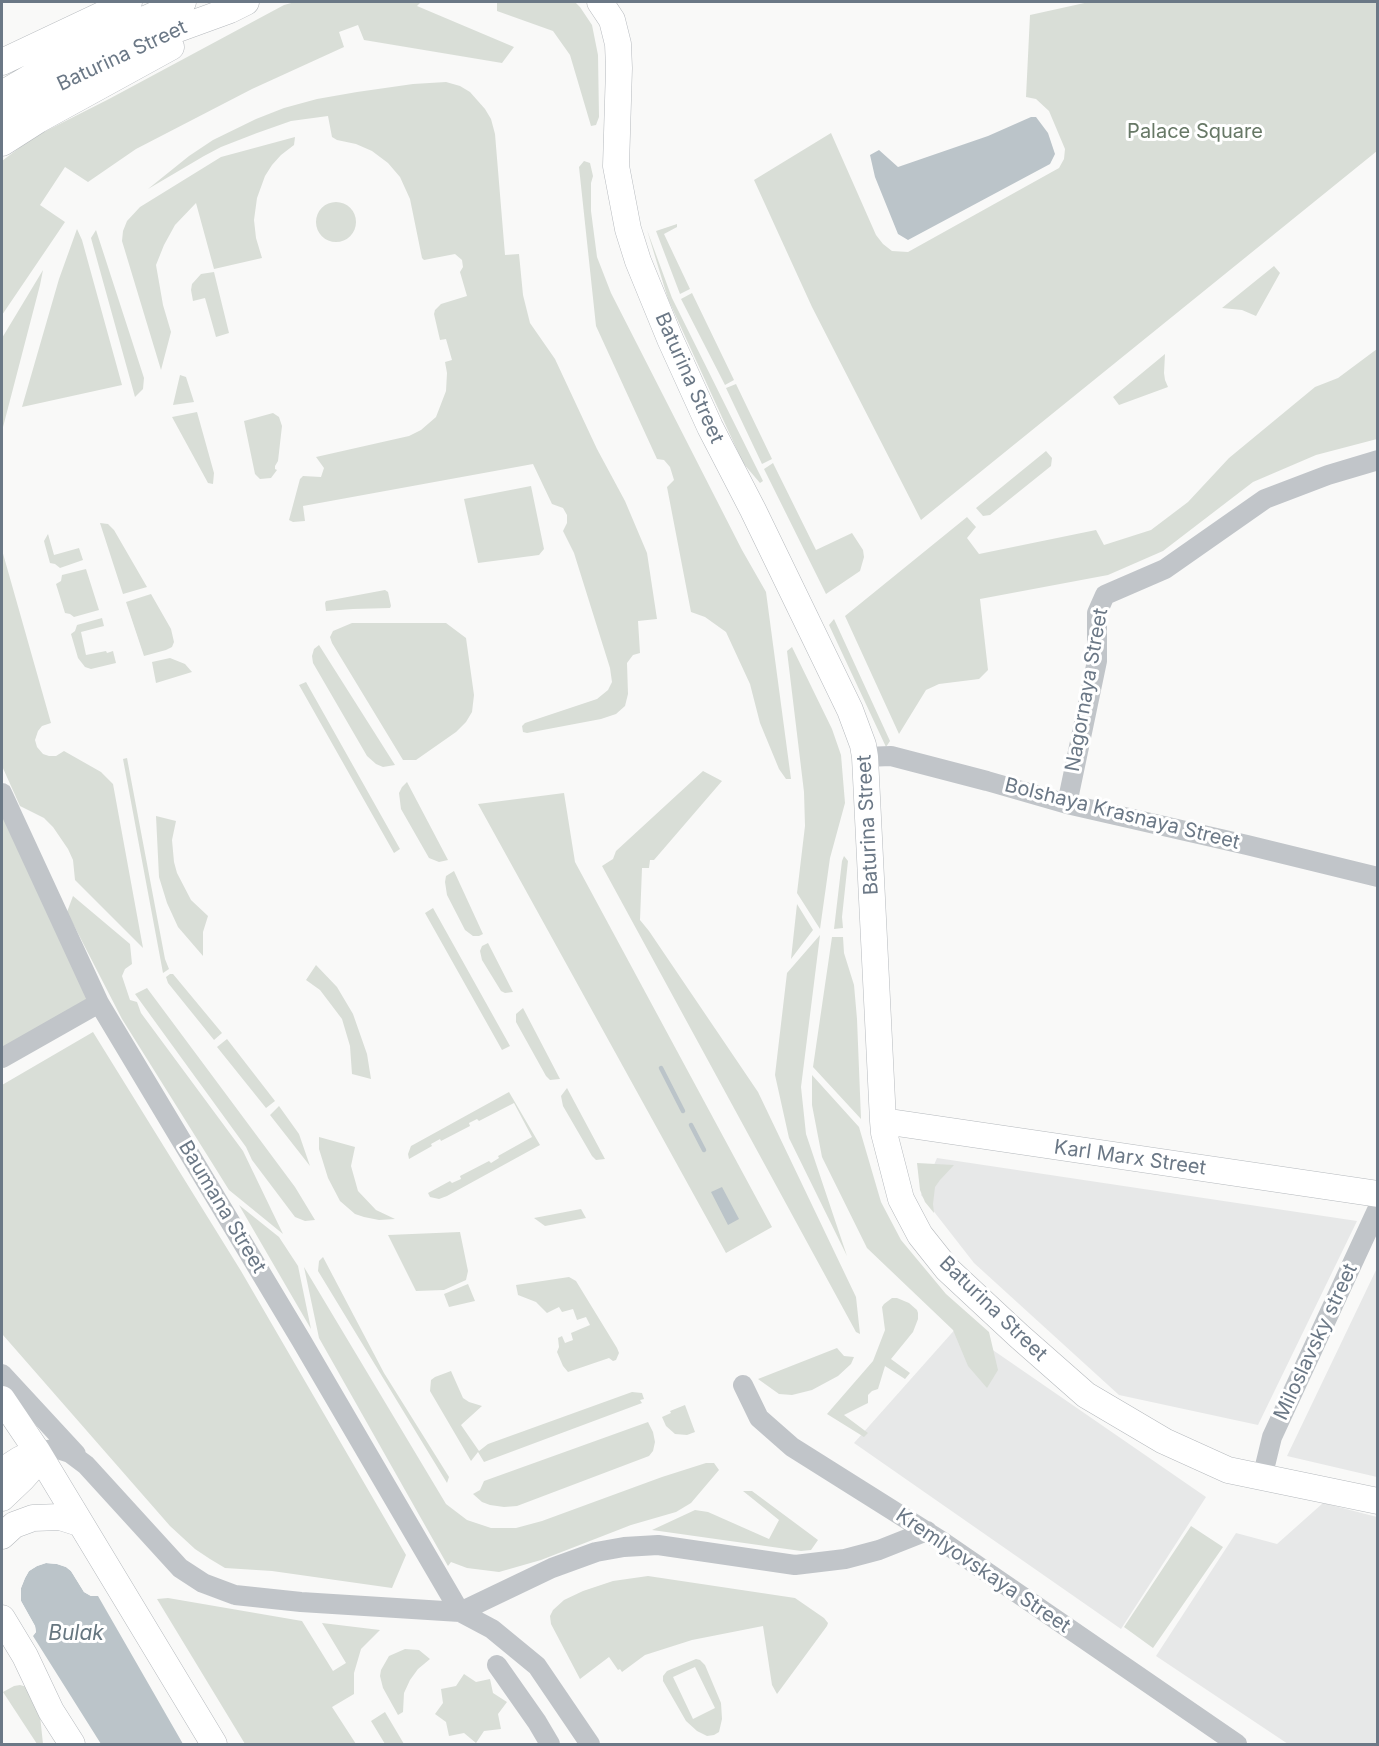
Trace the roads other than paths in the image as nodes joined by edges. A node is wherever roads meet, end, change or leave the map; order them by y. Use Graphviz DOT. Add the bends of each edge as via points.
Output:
graph roads {
  1 [pos="129,2"];
  2 [pos="183,2"];
  3 [pos="600,2"];
  4 [pos="238,6"];
  5 [pos="3,61"];
  6 [pos="2,94"];
  7 [pos="2,118"];
  8 [pos="2,143"];
  9 [pos="1377,460"];
  10 [pos="865,757"];
  11 [pos="2,793"];
  12 [pos="1067,804"];
  13 [pos="1377,877"];
  14 [pos="99,1003"];
  15 [pos="2,1058"];
  16 [pos="883,1127"];
  17 [pos="1377,1194"];
  18 [pos="1377,1207"];
  19 [pos="2,1374"];
  20 [pos="743,1385"];
  21 [pos="2,1399"];
  22 [pos="37,1451"];
  23 [pos="86,1465"];
  24 [pos="2,1471"];
  25 [pos="1262,1478"];
  26 [pos="2,1498"];
  27 [pos="1377,1501"];
  28 [pos="79,1523"];
  29 [pos="927,1531"];
  30 [pos="2,1536"];
  31 [pos="460,1612"];
  32 [pos="2,1618"];
  33 [pos="497,1665"];
  34 [pos="72,1744"];
  35 [pos="214,1744"];
  36 [pos="550,1744"];
  37 [pos="590,1744"];
  38 [pos="1237,1744"];
  1 -- 5 [label="main road"];
  2 -- 6 [label="main road, Baturina Street" via="112,33"];
  3 -- 10 [label="main road, Baturina Street" via="612,20 618,44 616,166 638,261 710,427 850,710"];
  4 -- 7 [label="main road, Baturina Street" via="106,59"];
  4 -- 8 [label="main road"];
  9 -- 12 [label="street, Nagornaya Street" via="1265,499 1165,569 1105,595 1097,613 1097,661"];
  10 -- 12 [label="street, Bolshaya Krasnaya Street" via="891,756"];
  10 -- 16 [label="main road, Baturina Street"];
  11 -- 14 [label="street, Baumana Street"];
  12 -- 13 [label="street, Bolshaya Krasnaya Street"];
  14 -- 15 [label="street"];
  14 -- 31 [label="street, Baumana Street"];
  16 -- 17 [label="main road, Karl Marx Street"];
  16 -- 18 [label="main road, Karl Marx Street"];
  16 -- 25 [label="main road, Baturina Street" via="901,1200 920,1235 947,1269 1018,1336 1086,1395 1131,1422 1228,1470"];
  18 -- 25 [label="street, Miloslavsky street" via="1272,1437"];
  19 -- 23 [label="street"];
  20 -- 29 [label="street, Kremlyovskaya Street" via="759,1418 792,1447"];
  21 -- 22 [label="main road"];
  22 -- 23 [label="street" via="58,1449"];
  22 -- 24 [label="main road"];
  22 -- 26 [label="main road" via="30,1470"];
  22 -- 28 [label="main road"];
  23 -- 31 [label="street" via="180,1568 203,1583 235,1595"];
  25 -- 27 [label="main road, Baturina Street"];
  28 -- 30 [label="main road" via="60,1517 33,1518 14,1525"];
  28 -- 35 [label="main road"];
  29 -- 31 [label="street" via="845,1559 795,1564 658,1545 624,1547 596,1552 552,1568"];
  29 -- 38 [label="street, Kremlyovskaya Street"];
  31 -- 37 [label="street" via="492,1629 537,1666"];
  32 -- 34 [label="main road"];
  33 -- 36 [label="street"];
}
